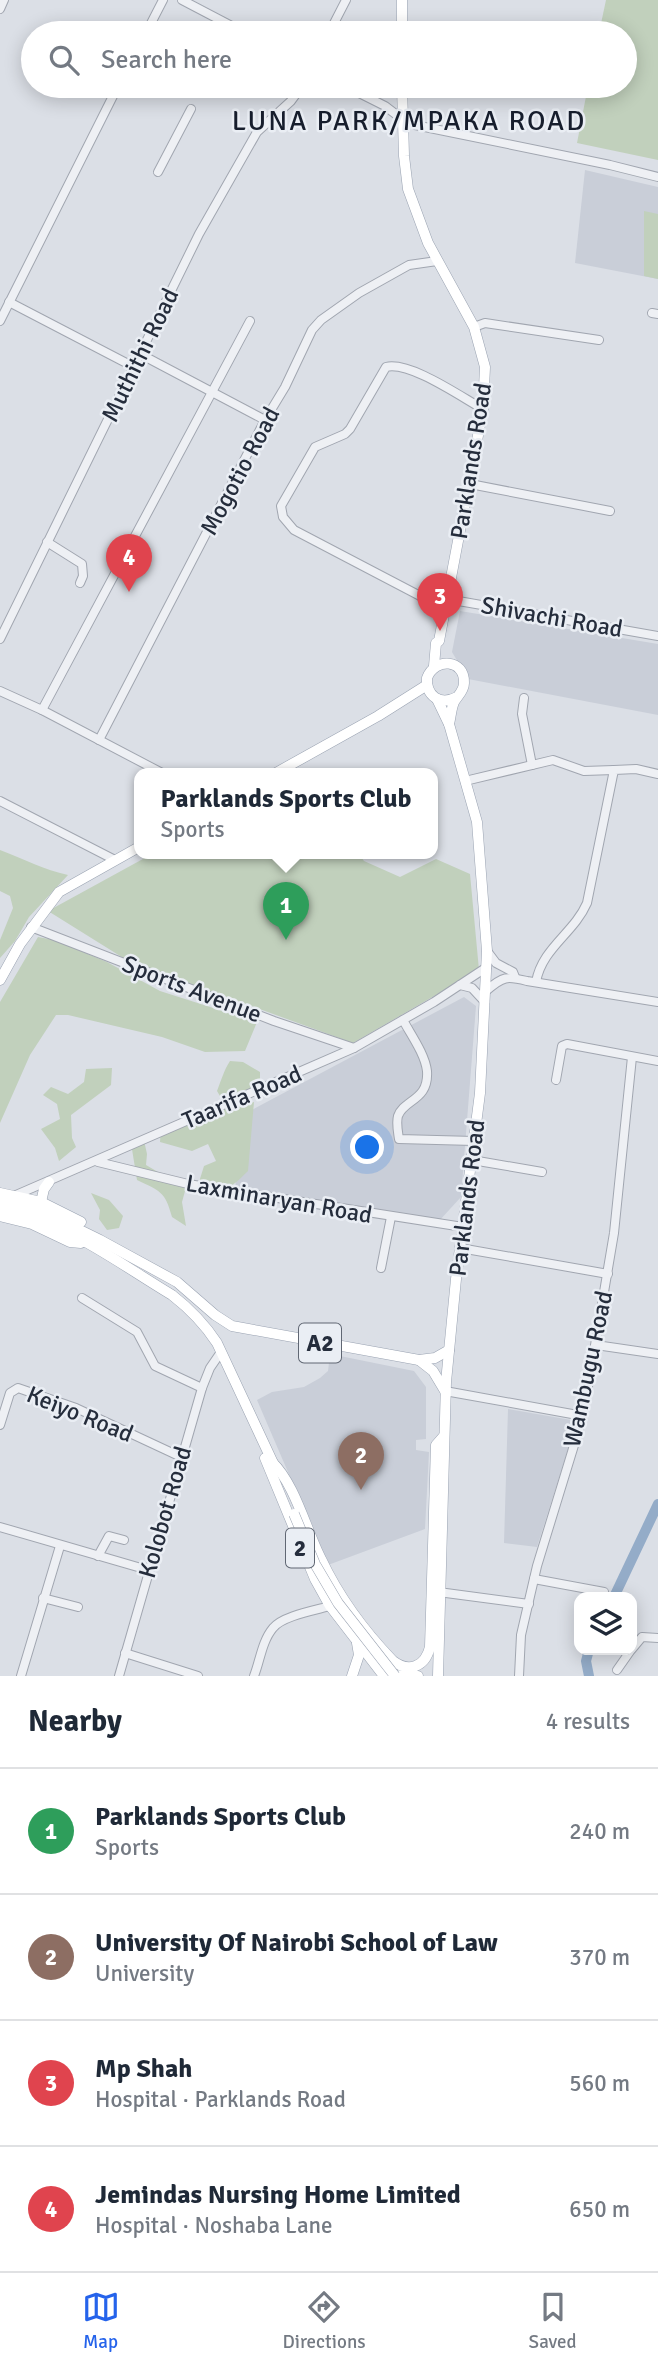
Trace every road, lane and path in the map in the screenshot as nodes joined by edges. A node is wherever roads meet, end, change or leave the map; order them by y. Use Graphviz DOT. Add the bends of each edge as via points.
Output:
graph roads {
  1 [pos="163,0"];
  2 [pos="182,0"];
  3 [pos="206,0"];
  4 [pos="346,0"];
  5 [pos="402,0"];
  6 [pos="201,10"];
  7 [pos="152,21"];
  8 [pos="222,21"];
  9 [pos="335,21"];
  10 [pos="402,21"];
  11 [pos="112,98"];
  12 [pos="293,98"];
  13 [pos="369,98"];
  14 [pos="399,98"];
  15 [pos="402,98"];
  16 [pos="385,106"];
  17 [pos="191,109"];
  18 [pos="402,116"];
  19 [pos="415,125"];
  20 [pos="403,143"];
  21 [pos="158,172"];
  22 [pos="658,177"];
  23 [pos="437,261"];
  24 [pos="9,303"];
  25 [pos="0,321"];
  26 [pos="250,321"];
  27 [pos="474,327"];
  28 [pos="599,340"];
  29 [pos="140,354"];
  30 [pos="134,367"];
  31 [pos="211,391"];
  32 [pos="483,409"];
  33 [pos="265,420"];
  34 [pos="470,484"];
  35 [pos="610,511"];
  36 [pos="47,542"];
  37 [pos="79,583"];
  38 [pos="446,604"];
  39 [pos="658,636"];
  40 [pos="0,639"];
  41 [pos="439,641"];
  42 [pos="452,664"];
  43 [pos="434,666"];
  44 [pos="426,685"];
  45 [pos="0,691"];
  46 [pos="414,695"];
  47 [pos="457,697"];
  48 [pos="435,698"];
  49 [pos="524,698"];
  50 [pos="42,710"];
  51 [pos="449,724"];
  52 [pos="99,740"];
  53 [pos="532,765"];
  54 [pos="152,768"];
  55 [pos="285,768"];
  56 [pos="614,771"];
  57 [pos="658,774"];
  58 [pos="465,781"];
  59 [pos="0,801"];
  60 [pos="134,850"];
  61 [pos="115,860"];
  62 [pos="31,927"];
  63 [pos="487,951"];
  64 [pos="487,967"];
  65 [pos="515,978"];
  66 [pos="0,980"];
  67 [pos="536,982"];
  68 [pos="460,985"];
  69 [pos="486,990"];
  70 [pos="658,1002"];
  71 [pos="485,1003"];
  72 [pos="403,1020"];
  73 [pos="354,1048"];
  74 [pos="632,1057"];
  75 [pos="658,1061"];
  76 [pos="556,1080"];
  77 [pos="474,1141"];
  78 [pos="472,1160"];
  79 [pos="97,1161"];
  80 [pos="542,1172"];
  81 [pos="49,1182"];
  82 [pos="0,1193"];
  83 [pos="16,1195"];
  84 [pos="0,1201"];
  85 [pos="41,1202"];
  86 [pos="0,1209"];
  87 [pos="0,1216"];
  88 [pos="391,1217"];
  89 [pos="53,1220"];
  90 [pos="463,1227"];
  91 [pos="100,1240"];
  92 [pos="86,1243"];
  93 [pos="460,1248"];
  94 [pos="381,1268"];
  95 [pos="608,1274"];
  96 [pos="82,1298"];
  97 [pos="596,1345"];
  98 [pos="449,1350"];
  99 [pos="221,1352"];
  100 [pos="658,1354"];
  101 [pos="418,1360"];
  102 [pos="202,1388"];
  103 [pos="445,1391"];
  104 [pos="583,1416"];
  105 [pos="0,1425"];
  106 [pos="443,1439"];
  107 [pos="265,1447"];
  108 [pos="181,1457"];
  109 [pos="272,1462"];
  110 [pos="0,1527"];
  111 [pos="124,1540"];
  112 [pos="60,1546"];
  113 [pos="98,1556"];
  114 [pos="148,1570"];
  115 [pos="534,1579"];
  116 [pos="604,1592"];
  117 [pos="446,1593"];
  118 [pos="43,1598"];
  119 [pos="529,1604"];
  120 [pos="330,1606"];
  121 [pos="78,1607"];
  122 [pos="658,1638"];
  123 [pos="356,1639"];
  124 [pos="637,1642"];
  125 [pos="125,1653"];
  126 [pos="627,1655"];
  127 [pos="617,1670"];
  128 [pos="188,1674"];
  129 [pos="21,1676"];
  130 [pos="119,1676"];
  131 [pos="198,1676"];
  132 [pos="254,1676"];
  133 [pos="352,1676"];
  134 [pos="383,1676"];
  135 [pos="395,1676"];
  136 [pos="418,1676"];
  137 [pos="438,1676"];
  138 [pos="445,1676"];
  139 [pos="519,1676"];
  1 -- 7 [label="street"];
  2 -- 6 [label="street"];
  3 -- 6 [label="street"];
  4 -- 9 [label="street"];
  5 -- 10 [label="main road"];
  6 -- 8 [label="street"];
  11 -- 24 [label="street"];
  12 -- 29 [label="street, Muthithi Road" via="250,142"];
  13 -- 16 [label="street"];
  14 -- 16 [label="street" via="396,104"];
  15 -- 18 [label="main road, Parklands Road"];
  16 -- 18 [label="street"];
  17 -- 21 [label="street"];
  18 -- 19 [label="street"];
  18 -- 20 [label="main road, Parklands Road"];
  19 -- 20 [label="street"];
  19 -- 22 [label="street"];
  20 -- 23 [label="main road, Parklands Road" via="408,189"];
  23 -- 27 [label="main road, Parklands Road"];
  23 -- 33 [label="street, Mogotio Road" via="409,265 321,320"];
  24 -- 25 [label="street"];
  24 -- 30 [label="street"];
  26 -- 31 [label="street"];
  27 -- 28 [label="street" via="485,323"];
  27 -- 32 [label="main road, Parklands Road" via="485,367"];
  29 -- 30 [label="street, Muthithi Road"];
  29 -- 31 [label="street"];
  30 -- 36 [label="street, Muthithi Road"];
  31 -- 33 [label="street"];
  31 -- 50 [label="street"];
  32 -- 34 [label="main road, Parklands Road"];
  32 -- 38 [label="street, Shivachi Road" via="413,372 386,367 350,429 315,447 281,506 294,530"];
  33 -- 52 [label="street, Mogotio Road"];
  34 -- 35 [label="street"];
  34 -- 38 [label="main road, Parklands Road"];
  36 -- 37 [label="street" via="82,564"];
  36 -- 40 [label="street, Muthithi Road"];
  38 -- 39 [label="street, Shivachi Road"];
  38 -- 41 [label="main road, Parklands Road"];
  41 -- 42 [label="main road"];
  41 -- 43 [label="main road, Parklands Road"];
  42 -- 43 [label="main road"];
  42 -- 47 [label="main road" via="461,671 464,682"];
  43 -- 44 [label="main road"];
  44 -- 46 [label="main road"];
  44 -- 48 [label="main road"];
  45 -- 50 [label="street"];
  46 -- 48 [label="main road"];
  46 -- 55 [label="main road"];
  47 -- 48 [label="main road"];
  47 -- 51 [label="main road"];
  48 -- 51 [label="main road, Parklands Road"];
  49 -- 53 [label="street" via="522,714"];
  50 -- 52 [label="street"];
  51 -- 58 [label="main road, Parklands Road"];
  52 -- 54 [label="street"];
  53 -- 56 [label="street" via="553,761 584,771"];
  53 -- 58 [label="street"];
  56 -- 57 [label="street"];
  56 -- 67 [label="street" via="587,903 541,962"];
  58 -- 63 [label="main road, Parklands Road" via="477,822"];
  59 -- 61 [label="street"];
  60 -- 61 [label="main road"];
  61 -- 62 [label="main road" via="60,892"];
  62 -- 66 [label="main road"];
  62 -- 73 [label="street, Sports Avenue"];
  63 -- 64 [label="main road, Parklands Road"];
  63 -- 65 [label="street"];
  64 -- 68 [label="street, Taarifa Road"];
  64 -- 69 [label="main road, Parklands Road"];
  65 -- 67 [label="street"];
  65 -- 69 [label="street" via="503,978"];
  67 -- 70 [label="street"];
  68 -- 71 [label="street" via="472,988"];
  68 -- 72 [label="street, Taarifa Road"];
  69 -- 71 [label="main road, Parklands Road"];
  71 -- 77 [label="main road, Parklands Road"];
  72 -- 73 [label="street, Taarifa Road"];
  72 -- 77 [label="street" via="427,1072 420,1096 397,1118 398,1139"];
  73 -- 79 [label="street, Taarifa Road"];
  74 -- 75 [label="street"];
  74 -- 76 [label="street" via="564,1044"];
  74 -- 95 [label="street, Wambugu Road"];
  77 -- 78 [label="main road, Parklands Road"];
  78 -- 80 [label="street"];
  78 -- 90 [label="main road, Parklands Road"];
  79 -- 81 [label="street, Taarifa Road"];
  79 -- 88 [label="street, Laxminaryan Road" via="188,1184"];
  81 -- 83 [label="street, Taarifa Road"];
  81 -- 85 [label="main road"];
  82 -- 83 [label="main road"];
  83 -- 85 [label="main road"];
  84 -- 89 [label="main road, A2"];
  85 -- 91 [label="main road" via="84,1224"];
  86 -- 89 [label="main road, A2"];
  87 -- 92 [label="main road" via="32,1224 70,1242"];
  88 -- 90 [label="street, Laxminaryan Road"];
  88 -- 94 [label="street"];
  89 -- 91 [label="main road, A2"];
  89 -- 92 [label="main road, A2"];
  90 -- 93 [label="main road, Parklands Road"];
  91 -- 101 [label="main road, A2" via="177,1282 224,1322 255,1332"];
  92 -- 99 [label="main road, A2" via="190,1308"];
  93 -- 95 [label="street"];
  93 -- 98 [label="main road, Parklands Road"];
  95 -- 97 [label="street, Wambugu Road"];
  96 -- 102 [label="street" via="137,1332 155,1366"];
  97 -- 100 [label="street"];
  97 -- 104 [label="street, Wambugu Road"];
  98 -- 101 [label="main road"];
  98 -- 103 [label="main road, Parklands Road"];
  99 -- 102 [label="street, Kolobot Road"];
  99 -- 107 [label="main road, A2"];
  101 -- 103 [label="main road" via="437,1376"];
  102 -- 108 [label="street, Kolobot Road"];
  103 -- 104 [label="street"];
  103 -- 106 [label="main road, Parklands Road"];
  104 -- 115 [label="street, Wambugu Road"];
  105 -- 108 [label="street, Keiyo Road" via="10,1393 18,1388 75,1408"];
  106 -- 109 [label="main road" via="436,1445 430,1647 423,1662 409,1668 393,1661 351,1611 322,1562 286,1478"];
  106 -- 117 [label="main road" via="448,1464"];
  106 -- 137 [label="main road, Parklands Road"];
  107 -- 109 [label="main road, A2"];
  107 -- 120 [label="main road, 2" via="265,1461"];
  108 -- 114 [label="street, Kolobot Road"];
  109 -- 135 [label="main road, A2, bridge" via="315,1564 338,1603"];
  110 -- 112 [label="street"];
  111 -- 113 [label="street" via="109,1536"];
  112 -- 113 [label="street"];
  112 -- 118 [label="street"];
  113 -- 114 [label="street"];
  114 -- 125 [label="street, Kolobot Road"];
  115 -- 116 [label="street"];
  115 -- 119 [label="street, Wambugu Road"];
  117 -- 119 [label="street"];
  117 -- 138 [label="main road"];
  118 -- 121 [label="street"];
  118 -- 129 [label="street"];
  119 -- 139 [label="street, Wambugu Road" via="521,1635"];
  120 -- 123 [label="main road, 2"];
  120 -- 132 [label="street" via="274,1626"];
  122 -- 124 [label="street" via="642,1637"];
  123 -- 133 [label="main road" via="359,1655"];
  123 -- 134 [label="main road, 2"];
  125 -- 128 [label="street"];
  125 -- 130 [label="street, Kolobot Road"];
  126 -- 127 [label="street"];
  128 -- 131 [label="street"];
  134 -- 136 [label="main road"];
}
